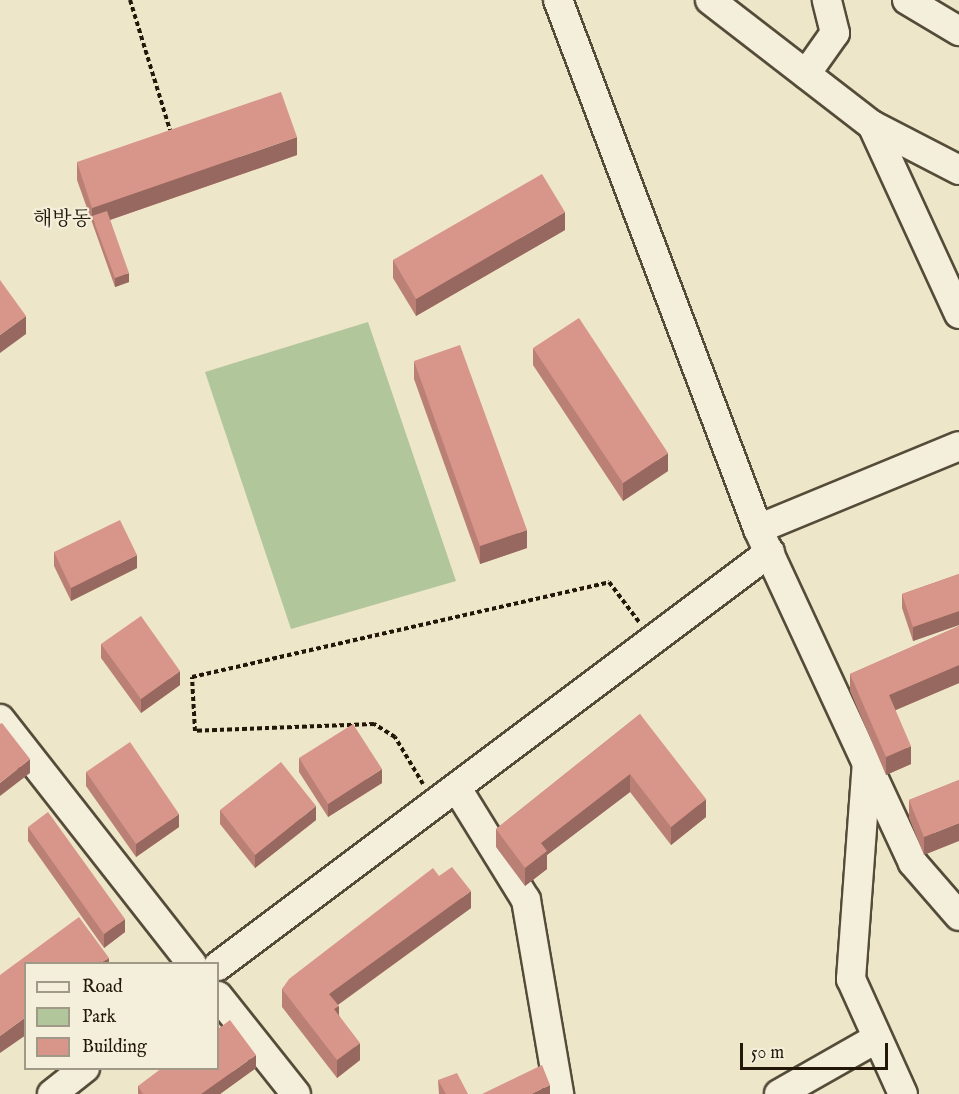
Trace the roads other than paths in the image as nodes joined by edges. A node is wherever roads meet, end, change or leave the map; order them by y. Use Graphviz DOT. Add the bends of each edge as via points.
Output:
graph roads {
  1 [pos="558,0"];
  2 [pos="710,0"];
  3 [pos="827,0"];
  4 [pos="907,0"];
  5 [pos="959,31"];
  6 [pos="806,74"];
  7 [pos="872,125"];
  8 [pos="959,170"];
  9 [pos="959,314"];
  10 [pos="959,446"];
  11 [pos="764,541"];
  12 [pos="0,719"];
  13 [pos="868,756"];
  14 [pos="447,797"];
  15 [pos="959,916"];
  16 [pos="191,962"];
  17 [pos="219,965"];
  18 [pos="219,997"];
  19 [pos="876,1039"];
  20 [pos="82,1070"];
  21 [pos="52,1094"];
  22 [pos="296,1094"];
  23 [pos="559,1094"];
  24 [pos="778,1094"];
  25 [pos="903,1094"];
  1 -- 11 [label="street"];
  2 -- 6 [label="street"];
  3 -- 6 [label="street" via="835,33"];
  4 -- 5 [label="street"];
  6 -- 7 [label="street"];
  7 -- 8 [label="street"];
  7 -- 9 [label="street"];
  10 -- 11 [label="street"];
  11 -- 13 [label="street"];
  11 -- 14 [label="street" via="653,640"];
  12 -- 16 [label="street"];
  13 -- 15 [label="street" via="913,863"];
  13 -- 19 [label="street" via="851,979"];
  14 -- 17 [label="street"];
  14 -- 23 [label="street" via="526,900"];
  18 -- 22 [label="street"];
  19 -- 24 [label="street"];
  19 -- 25 [label="street"];
  20 -- 21 [label="street"];
}
